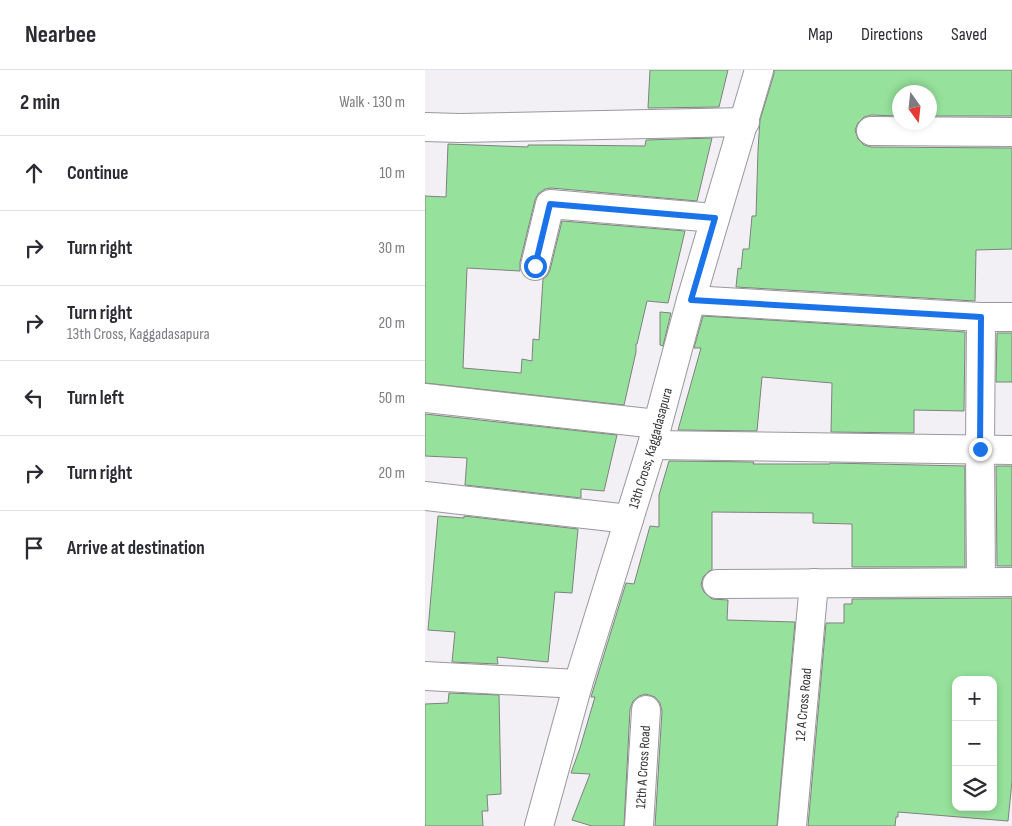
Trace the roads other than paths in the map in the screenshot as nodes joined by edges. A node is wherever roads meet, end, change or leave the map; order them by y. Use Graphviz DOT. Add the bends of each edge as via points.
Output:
graph roads {
  1 [pos="759,70"];
  2 [pos="745,122"];
  3 [pos="425,127"];
  4 [pos="871,131"];
  5 [pos="1012,132"];
  6 [pos="715,218"];
  7 [pos="535,266"];
  8 [pos="691,300"];
  9 [pos="981,317"];
  10 [pos="1012,317"];
  11 [pos="425,398"];
  12 [pos="655,435"];
  13 [pos="980,449"];
  14 [pos="1012,450"];
  15 [pos="425,496"];
  16 [pos="629,519"];
  17 [pos="981,582"];
  18 [pos="1012,582"];
  19 [pos="814,583"];
  20 [pos="717,584"];
  21 [pos="425,676"];
  22 [pos="578,684"];
  23 [pos="646,710"];
  24 [pos="539,826"];
  25 [pos="639,826"];
  26 [pos="792,826"];
  1 -- 2 [label="street, 13th Cross, Kaggadasapura"];
  2 -- 3 [label="street"];
  2 -- 6 [label="street, 13th Cross, Kaggadasapura"];
  4 -- 5 [label="street"];
  6 -- 7 [label="street" via="550,204"];
  6 -- 8 [label="street, 13th Cross, Kaggadasapura"];
  8 -- 9 [label="street"];
  8 -- 12 [label="street, 13th Cross, Kaggadasapura"];
  9 -- 10 [label="street"];
  9 -- 13 [label="street"];
  11 -- 12 [label="street"];
  12 -- 13 [label="street"];
  12 -- 16 [label="street, 13th Cross, Kaggadasapura"];
  13 -- 14 [label="street"];
  13 -- 17 [label="street"];
  15 -- 16 [label="street"];
  16 -- 22 [label="street, 13th Cross, Kaggadasapura"];
  17 -- 18 [label="street"];
  17 -- 19 [label="street"];
  19 -- 20 [label="street"];
  19 -- 26 [label="street, 12 A Cross Road"];
  21 -- 22 [label="street"];
  22 -- 24 [label="street, 13th Cross, Kaggadasapura"];
  23 -- 25 [label="street, 12th A Cross Road"];
}
